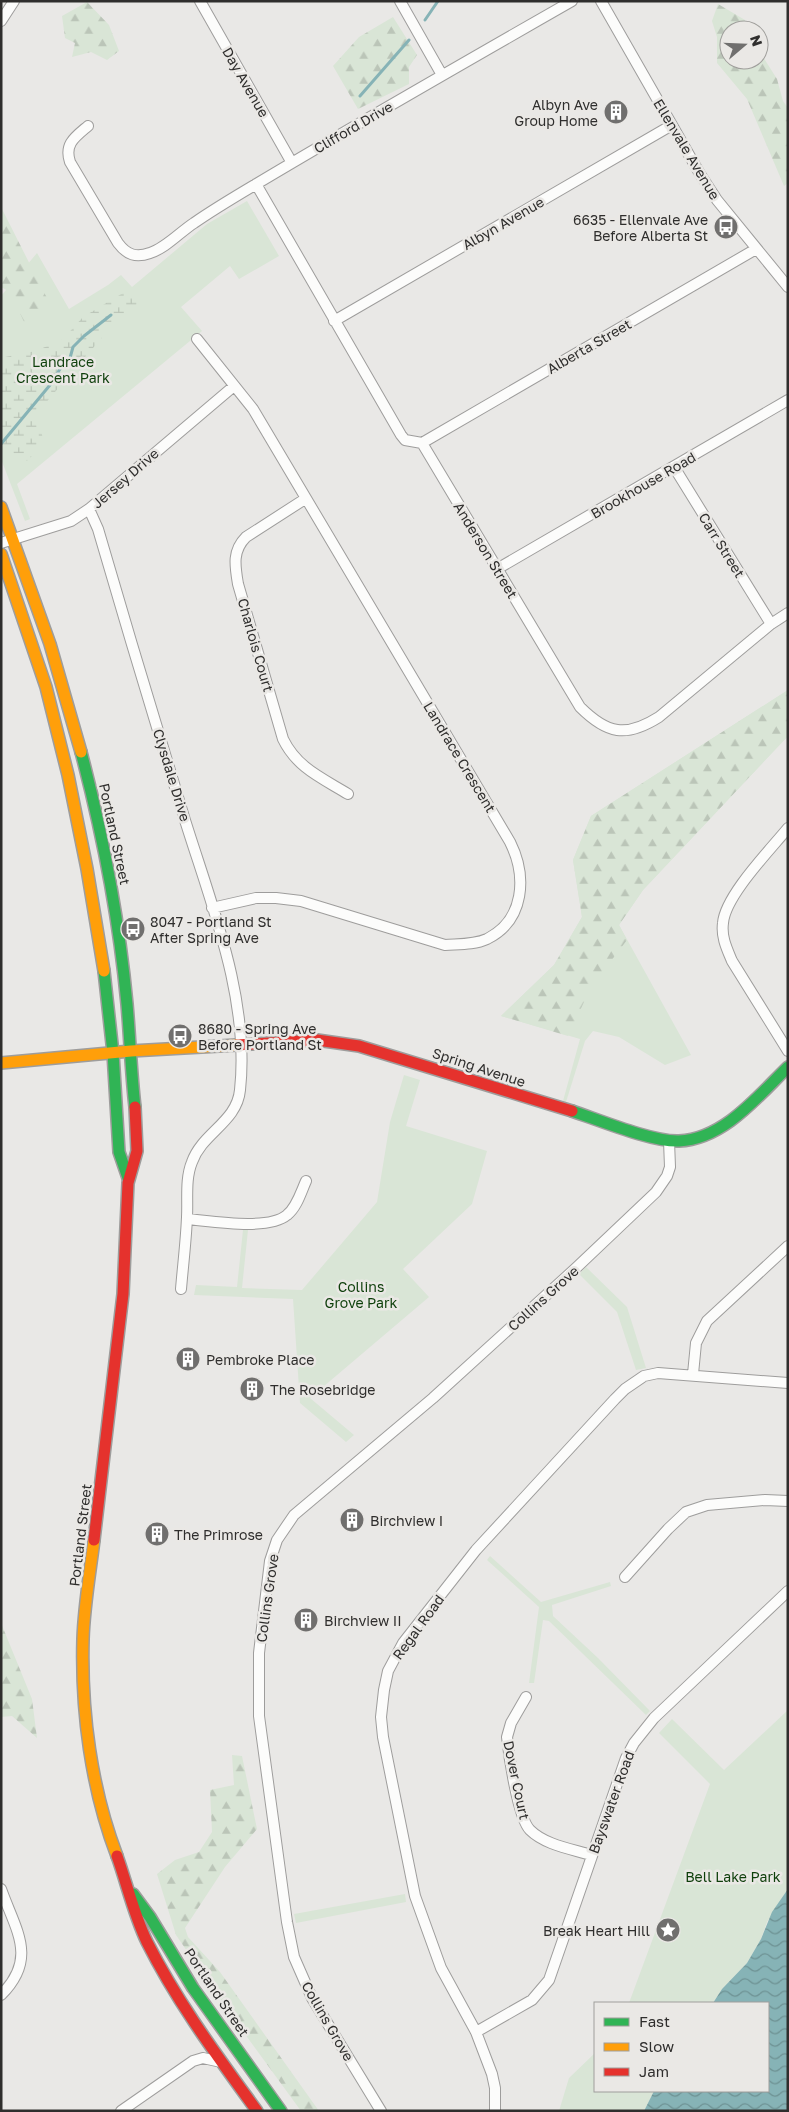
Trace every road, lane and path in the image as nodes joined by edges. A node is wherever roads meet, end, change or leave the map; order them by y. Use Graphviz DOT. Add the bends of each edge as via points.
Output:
graph roads {
  1 [pos="14,1"];
  2 [pos="200,1"];
  3 [pos="400,1"];
  4 [pos="572,1"];
  5 [pos="601,1"];
  6 [pos="1,21"];
  7 [pos="442,75"];
  8 [pos="672,125"];
  9 [pos="88,126"];
  10 [pos="292,163"];
  11 [pos="256,184"];
  12 [pos="756,249"];
  13 [pos="788,287"];
  14 [pos="334,320"];
  15 [pos="197,339"];
  16 [pos="234,386"];
  17 [pos="788,400"];
  18 [pos="422,443"];
  19 [pos="674,467"];
  20 [pos="305,499"];
  21 [pos="1,507"];
  22 [pos="89,509"];
  23 [pos="14,539"];
  24 [pos="1,543"];
  25 [pos="1,554"];
  26 [pos="497,569"];
  27 [pos="788,613"];
  28 [pos="771,624"];
  29 [pos="348,794"];
  30 [pos="788,828"];
  31 [pos="212,908"];
  32 [pos="240,1044"];
  33 [pos="131,1050"];
  34 [pos="788,1051"];
  35 [pos="113,1053"];
  36 [pos="1,1064"];
  37 [pos="788,1067"];
  38 [pos="669,1141"];
  39 [pos="128,1178"];
  40 [pos="306,1181"];
  41 [pos="187,1219"];
  42 [pos="788,1246"];
  43 [pos="181,1289"];
  44 [pos="694,1374"];
  45 [pos="788,1382"];
  46 [pos="788,1501"];
  47 [pos="625,1577"];
  48 [pos="788,1591"];
  49 [pos="526,1697"];
  50 [pos="592,1855"];
  51 [pos="1,1889"];
  52 [pos="129,1890"];
  53 [pos="1,1995"];
  54 [pos="476,2032"];
  55 [pos="222,2062"];
  56 [pos="121,2111"];
  57 [pos="257,2111"];
  58 [pos="281,2111"];
  59 [pos="381,2111"];
  60 [pos="495,2111"];
  1 -- 6 [label="street"];
  2 -- 10 [label="street, Day Avenue"];
  3 -- 7 [label="street"];
  4 -- 7 [label="street, Clifford Drive"];
  5 -- 8 [label="street, Ellenvale Avenue"];
  7 -- 10 [label="street, Clifford Drive"];
  8 -- 12 [label="street, Ellenvale Avenue" via="717,200"];
  8 -- 14 [label="street, Albyn Avenue"];
  9 -- 11 [label="street, Clifford Drive" via="70,142 70,162 114,238 123,250 136,256 152,253"];
  10 -- 11 [label="street, Clifford Drive"];
  11 -- 14 [label="street"];
  12 -- 13 [label="street, Ellenvale Avenue"];
  12 -- 18 [label="street, Alberta Street"];
  14 -- 18 [label="street" via="401,435 405,440"];
  15 -- 16 [label="street, Landrace Crescent"];
  16 -- 20 [label="street, Landrace Crescent" via="253,409"];
  16 -- 22 [label="street, Jersey Drive"];
  17 -- 19 [label="street, Brookhouse Road"];
  18 -- 26 [label="street, Anderson Street"];
  19 -- 26 [label="street, Brookhouse Road"];
  19 -- 28 [label="street, Carr Street"];
  20 -- 29 [label="street, Charlois Court" via="240,544 235,563 238,584 283,739 290,753 310,771"];
  20 -- 31 [label="street, Landrace Crescent" via="510,842 520,870 517,907 501,930 486,940 445,945 301,901 256,898"];
  21 -- 23 [label="main road, Portland Street"];
  22 -- 23 [label="street, Jersey Drive" via="71,521"];
  22 -- 31 [label="street, Clysdale Drive"];
  23 -- 24 [label="street, Jersey Drive"];
  23 -- 33 [label="main road, Portland Street" via="58,668 86,771 117,920"];
  25 -- 35 [label="main road, Portland Street" via="46,687 68,775 102,956"];
  26 -- 28 [label="street, Anderson Street" via="580,707 603,727 614,730 634,729 659,717"];
  27 -- 28 [label="street, Anderson Street"];
  30 -- 34 [label="street" via="735,895 725,911 723,924 732,961"];
  31 -- 32 [label="street, Clysdale Drive" via="237,1002"];
  32 -- 33 [label="main road, Spring Avenue"];
  32 -- 38 [label="main road, Spring Avenue" via="317,1040 359,1046"];
  32 -- 41 [label="street, Clysdale Drive" via="237,1105 196,1152 188,1179"];
  33 -- 35 [label="main road, Spring Avenue"];
  33 -- 39 [label="main road, Portland Street" via="138,1150"];
  35 -- 36 [label="main road, Spring Avenue"];
  35 -- 39 [label="main road, Portland Street" via="119,1152"];
  37 -- 38 [label="main road, Spring Avenue" via="726,1125 690,1140"];
  38 -- 59 [label="street, Collins Grove" via="670,1166 656,1192 433,1398 294,1515 277,1540 270,1561 259,1653 259,1716 287,1922 294,1956 312,1998"];
  39 -- 52 [label="main road, Portland Street" via="119,1334 83,1646 84,1689 96,1783"];
  40 -- 41 [label="street" via="288,1215 280,1219 252,1223"];
  41 -- 43 [label="street, Clysdale Drive"];
  42 -- 44 [label="street" via="707,1321 696,1343"];
  44 -- 45 [label="street, Regal Road"];
  44 -- 54 [label="street, Regal Road" via="649,1375 625,1389 476,1550 403,1643 388,1671 381,1717 383,1737 415,1896 441,1968"];
  46 -- 47 [label="street" via="707,1505 686,1512"];
  48 -- 50 [label="street, Bayswater Road" via="654,1718 634,1743"];
  49 -- 50 [label="street, Dover Court" via="506,1737 525,1823 536,1835"];
  50 -- 54 [label="street, Bayswater Road" via="546,1986 524,2006"];
  51 -- 53 [label="street" via="22,1951 19,1971"];
  52 -- 55 [label="main road, Portland Street" via="148,1944 172,1987"];
  52 -- 58 [label="main road, Portland Street" via="150,1917 193,1988"];
  54 -- 60 [label="street, Regal Road" via="494,2081"];
  55 -- 56 [label="street" via="203,2058 193,2061"];
  55 -- 57 [label="main road, Portland Street"];
}
